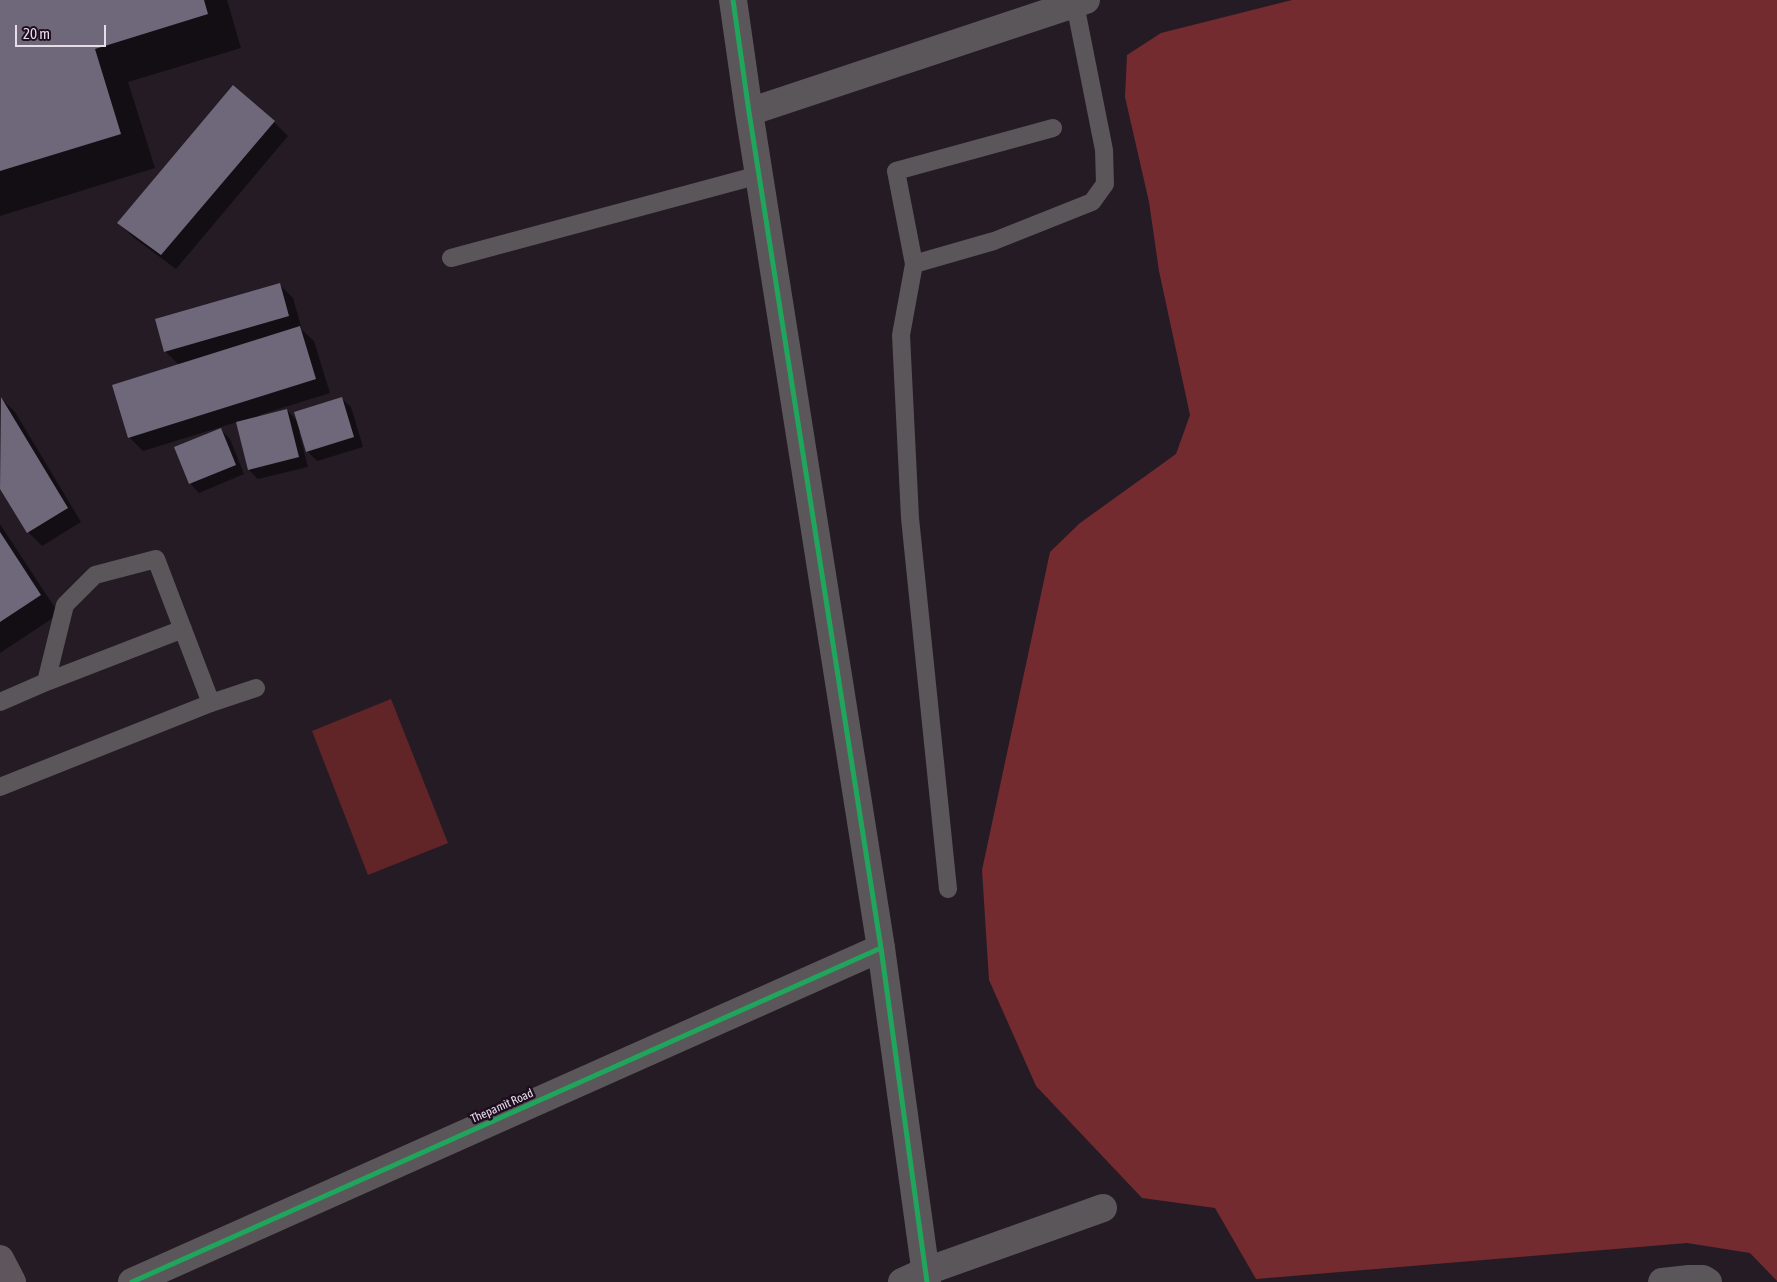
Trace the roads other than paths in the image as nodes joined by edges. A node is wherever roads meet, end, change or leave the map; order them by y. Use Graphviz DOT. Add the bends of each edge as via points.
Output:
graph roads {
  1 [pos="734,0"];
  2 [pos="1081,2"];
  3 [pos="749,112"];
  4 [pos="1053,128"];
  5 [pos="759,175"];
  6 [pos="451,258"];
  7 [pos="914,264"];
  8 [pos="183,630"];
  9 [pos="46,682"];
  10 [pos="256,688"];
  11 [pos="0,702"];
  12 [pos="211,703"];
  13 [pos="0,787"];
  14 [pos="948,889"];
  15 [pos="881,948"];
  16 [pos="1103,1208"];
  17 [pos="0,1259"];
  18 [pos="918,1279"];
  19 [pos="12,1282"];
  20 [pos="132,1282"];
  21 [pos="1662,1282"];
  22 [pos="1708,1282"];
  1 -- 3 [label="street"];
  2 -- 3 [label="street"];
  2 -- 7 [label="lane" via="1104,150 1105,184 1092,202 994,241"];
  3 -- 5 [label="street"];
  4 -- 7 [label="lane" via="896,170"];
  5 -- 6 [label="lane"];
  5 -- 15 [label="street"];
  7 -- 14 [label="lane" via="901,335 910,518"];
  8 -- 9 [label="lane"];
  8 -- 9 [label="lane" via="156,560 95,575 65,605"];
  8 -- 12 [label="lane"];
  9 -- 11 [label="lane"];
  10 -- 12 [label="lane"];
  12 -- 13 [label="lane"];
  15 -- 18 [label="street"];
  15 -- 20 [label="street, Thepamit Road"];
  16 -- 18 [label="street"];
  17 -- 19 [label="main road"];
  21 -- 22 [label="street" via="1703,1279"];
}
